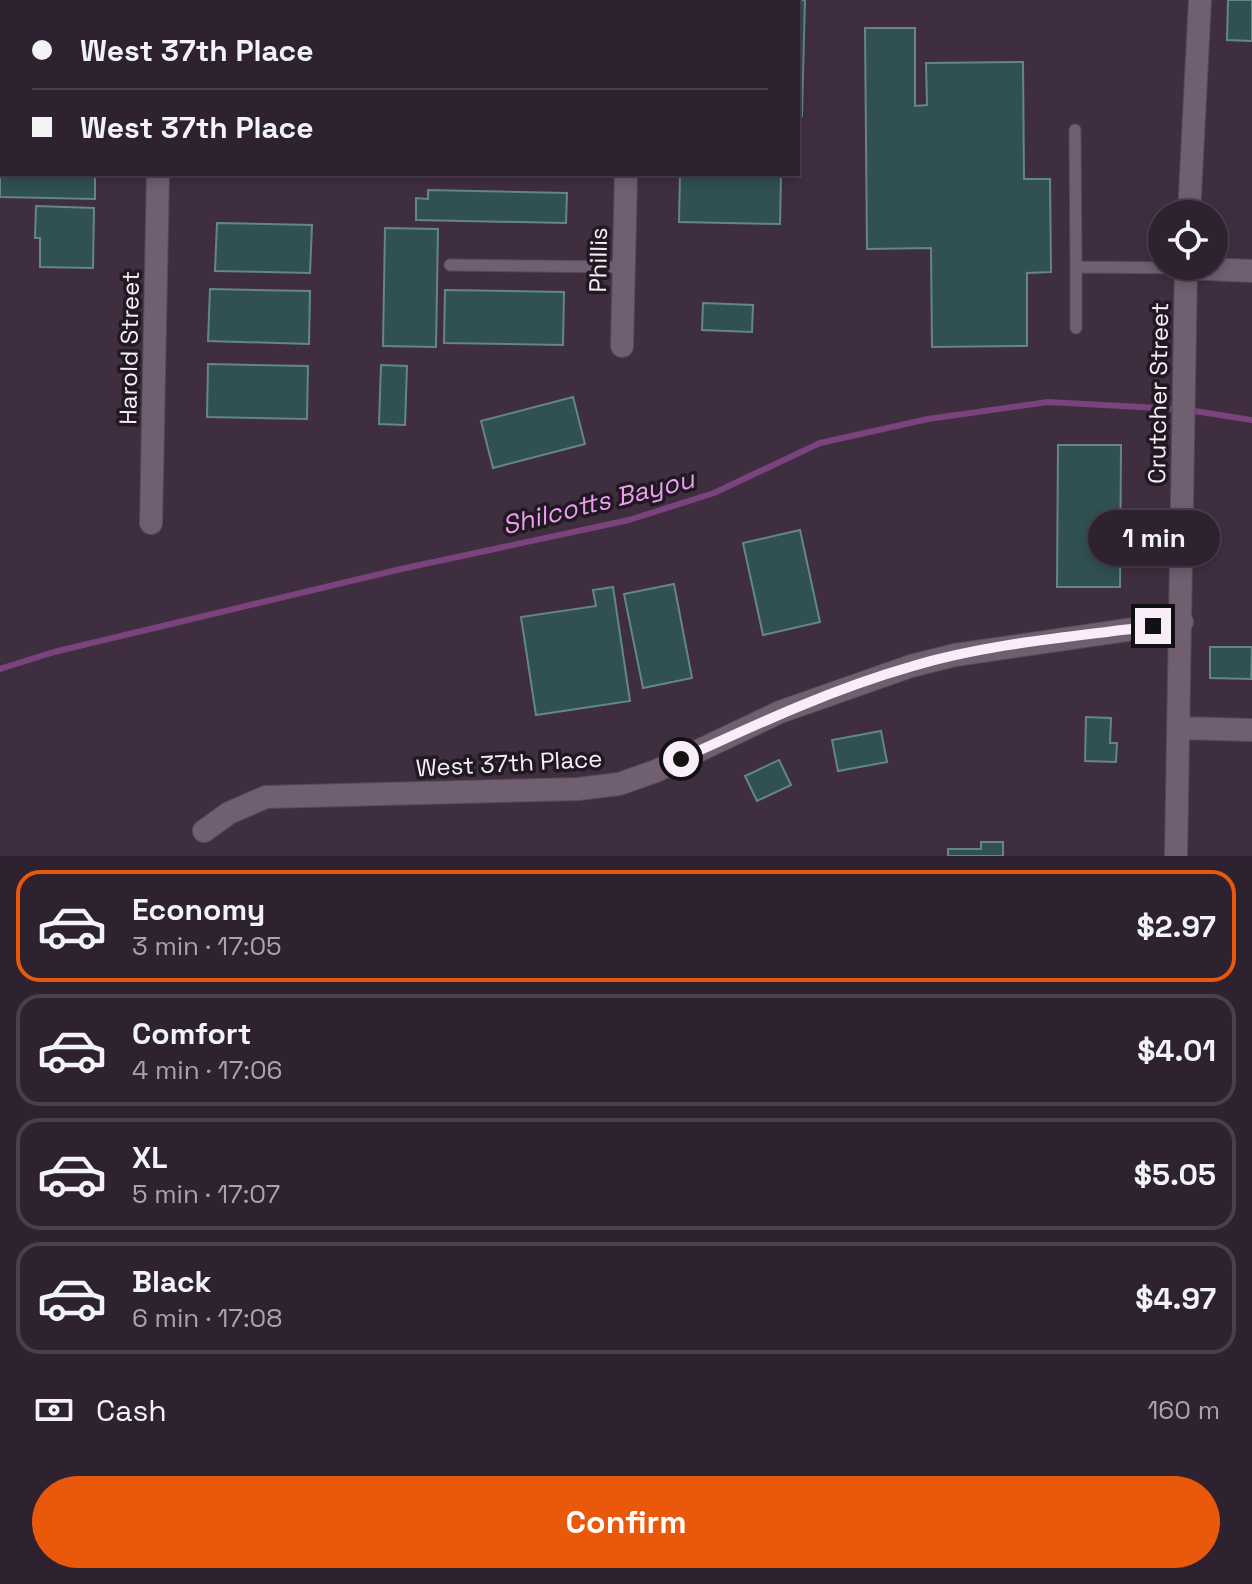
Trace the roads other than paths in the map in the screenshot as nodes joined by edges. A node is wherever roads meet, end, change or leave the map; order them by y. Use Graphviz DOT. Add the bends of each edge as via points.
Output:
graph roads {
  1 [pos="1200,0"];
  2 [pos="1075,130"];
  3 [pos="158,176"];
  4 [pos="626,176"];
  5 [pos="1190,200"];
  6 [pos="450,265"];
  7 [pos="624,267"];
  8 [pos="1076,267"];
  9 [pos="1148,267"];
  10 [pos="1228,270"];
  11 [pos="1252,271"];
  12 [pos="1186,280"];
  13 [pos="1076,328"];
  14 [pos="622,346"];
  15 [pos="151,523"];
  16 [pos="1182,622"];
  17 [pos="1180,728"];
  18 [pos="1252,730"];
  19 [pos="204,831"];
  20 [pos="1176,856"];
  1 -- 5 [label="street"];
  2 -- 8 [label="lane"];
  3 -- 15 [label="street, Harold Street"];
  4 -- 7 [label="street, Phillis"];
  6 -- 7 [label="lane"];
  7 -- 14 [label="street, Phillis"];
  8 -- 9 [label="lane"];
  8 -- 13 [label="lane"];
  10 -- 11 [label="street"];
  12 -- 16 [label="street, Crutcher Street"];
  16 -- 17 [label="street, Crutcher Street"];
  16 -- 19 [label="street, West 37th Place" via="911,666 780,712 619,784 266,797"];
  17 -- 18 [label="street"];
  17 -- 20 [label="street, Crutcher Street"];
}
